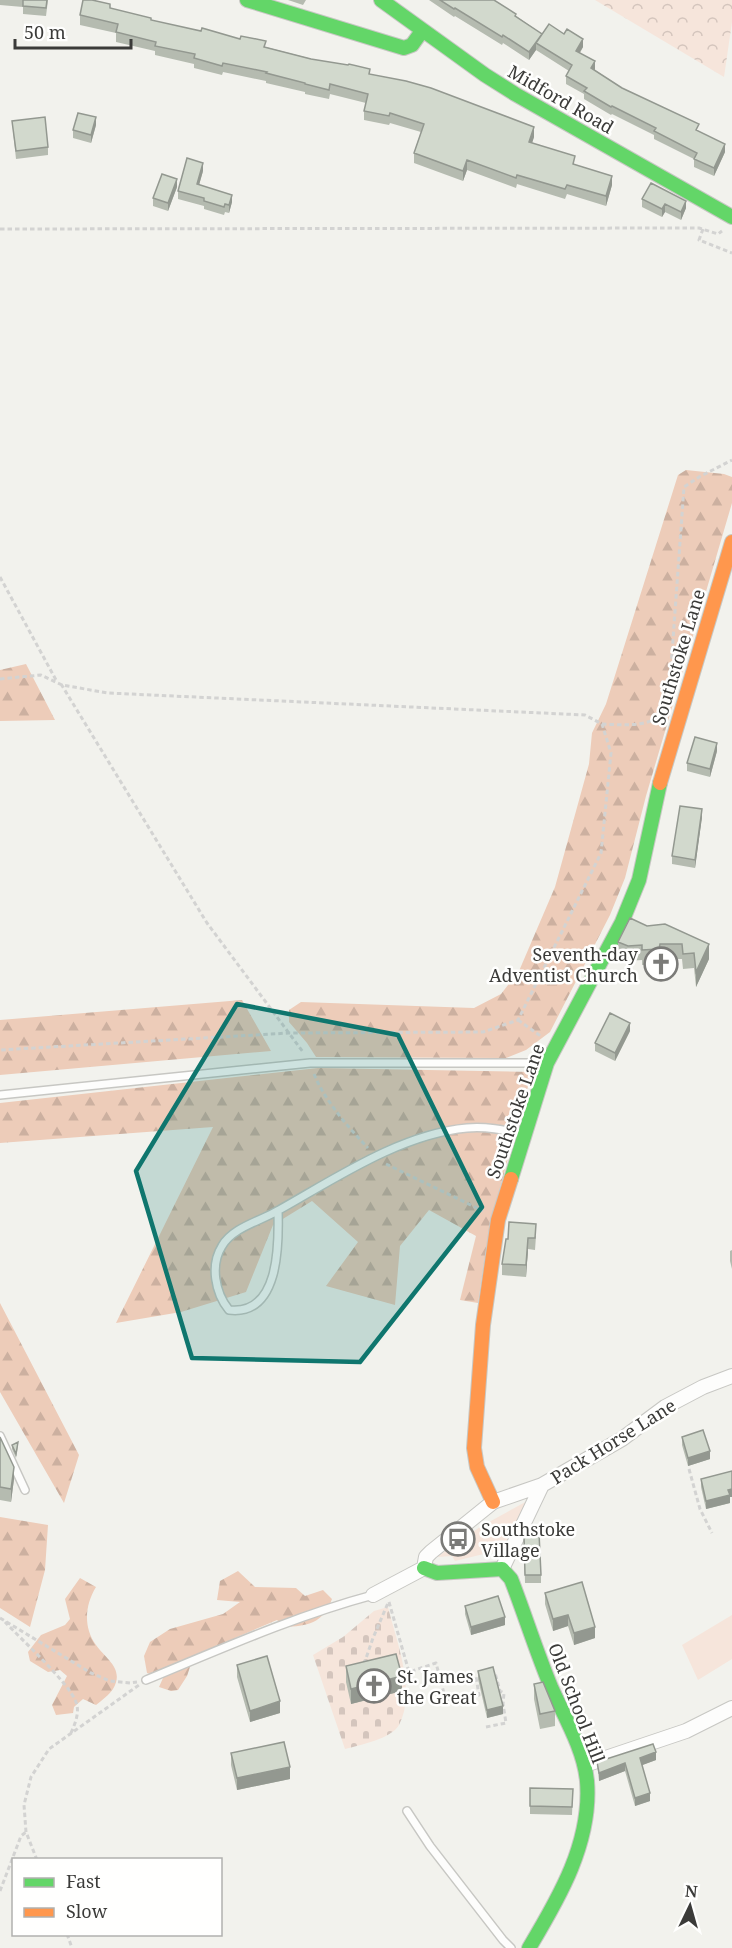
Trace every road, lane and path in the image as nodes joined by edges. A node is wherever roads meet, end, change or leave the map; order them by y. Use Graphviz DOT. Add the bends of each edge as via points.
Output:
graph roads {
  1 [pos="247,0"];
  2 [pos="381,0"];
  3 [pos="422,31"];
  4 [pos="732,217"];
  5 [pos="0,229"];
  6 [pos="703,229"];
  7 [pos="718,234"];
  8 [pos="732,253"];
  9 [pos="732,460"];
  10 [pos="732,542"];
  11 [pos="0,577"];
  12 [pos="0,680"];
  13 [pos="62,685"];
  14 [pos="669,688"];
  15 [pos="680,712"];
  16 [pos="602,724"];
  17 [pos="518,1020"];
  18 [pos="289,1033"];
  19 [pos="0,1050"];
  20 [pos="310,1063"];
  21 [pos="543,1063"];
  22 [pos="0,1095"];
  23 [pos="524,1135"];
  24 [pos="376,1157"];
  25 [pos="278,1211"];
  26 [pos="486,1213"];
  27 [pos="732,1376"];
  28 [pos="0,1436"];
  29 [pos="689,1469"];
  30 [pos="543,1485"];
  31 [pos="25,1490"];
  32 [pos="493,1502"];
  33 [pos="712,1533"];
  34 [pos="424,1568"];
  35 [pos="502,1569"];
  36 [pos="382,1595"];
  37 [pos="1,1618"];
  38 [pos="363,1669"];
  39 [pos="147,1680"];
  40 [pos="732,1708"];
  41 [pos="486,1727"];
  42 [pos="70,1735"];
  43 [pos="585,1765"];
  44 [pos="407,1811"];
  45 [pos="26,1832"];
  46 [pos="13,1858"];
  47 [pos="36,1858"];
  48 [pos="12,1860"];
  49 [pos="0,1892"];
  50 [pos="511,1948"];
  51 [pos="529,1948"];
  1 -- 3 [label="street" via="404,48 412,45"];
  2 -- 3 [label="street, Midford Road"];
  3 -- 4 [label="street, Midford Road" via="515,94"];
  5 -- 6 [label="path"];
  6 -- 7 [label="path"];
  6 -- 8 [label="path" via="699,240"];
  9 -- 14 [label="path" via="684,488"];
  10 -- 15 [label="street, Southstoke Lane"];
  11 -- 13 [label="path" via="55,679"];
  12 -- 13 [label="path" via="41,675"];
  13 -- 16 [label="path" via="108,693 585,715"];
  13 -- 18 [label="path" via="207,923"];
  15 -- 16 [label="path" via="668,712 652,722"];
  15 -- 21 [label="street, Southstoke Lane" via="639,880 622,922"];
  16 -- 17 [label="path" via="611,753 601,853"];
  17 -- 18 [label="path" via="483,1032"];
  17 -- 21 [label="path" via="542,1037"];
  18 -- 19 [label="path"];
  18 -- 20 [label="path"];
  20 -- 21 [label="lane"];
  20 -- 22 [label="lane"];
  20 -- 24 [label="path" via="319,1084"];
  21 -- 23 [label="street, Southstoke Lane"];
  23 -- 24 [label="lane" via="467,1128 428,1137"];
  23 -- 32 [label="street, Southstoke Lane" via="498,1220 483,1324 474,1448 477,1467"];
  24 -- 25 [label="lane"];
  24 -- 26 [label="path"];
  25 -- 25 [label="lane" via="232,1234 220,1249 217,1287 229,1310 248,1310 265,1295 278,1248"];
  27 -- 30 [label="street, Pack Horse Lane" via="665,1407 622,1439"];
  28 -- 31 [label="lane"];
  29 -- 33 [label="path" via="700,1509"];
  30 -- 32 [label="street, Pack Horse Lane"];
  30 -- 35 [label="street"];
  32 -- 34 [label="street" via="431,1552"];
  34 -- 35 [label="street" via="437,1573"];
  34 -- 36 [label="street"];
  35 -- 43 [label="street, Old School Hill" via="511,1579"];
  36 -- 38 [label="path"];
  36 -- 39 [label="lane" via="270,1629"];
  36 -- 41 [label="path" via="409,1672 436,1663 446,1701 479,1695 476,1677 495,1673 504,1693 506,1723"];
  37 -- 39 [label="path" via="110,1681"];
  37 -- 42 [label="path" via="77,1703 77,1718"];
  39 -- 42 [label="path"];
  40 -- 43 [label="street" via="686,1731"];
  42 -- 45 [label="path" via="49,1749 31,1777 24,1805"];
  43 -- 51 [label="street, Old School Hill" via="588,1785 580,1850 562,1893"];
  44 -- 50 [label="lane"];
  45 -- 46 [label="path"];
  45 -- 47 [label="path"];
  48 -- 49 [label="path"];
}
